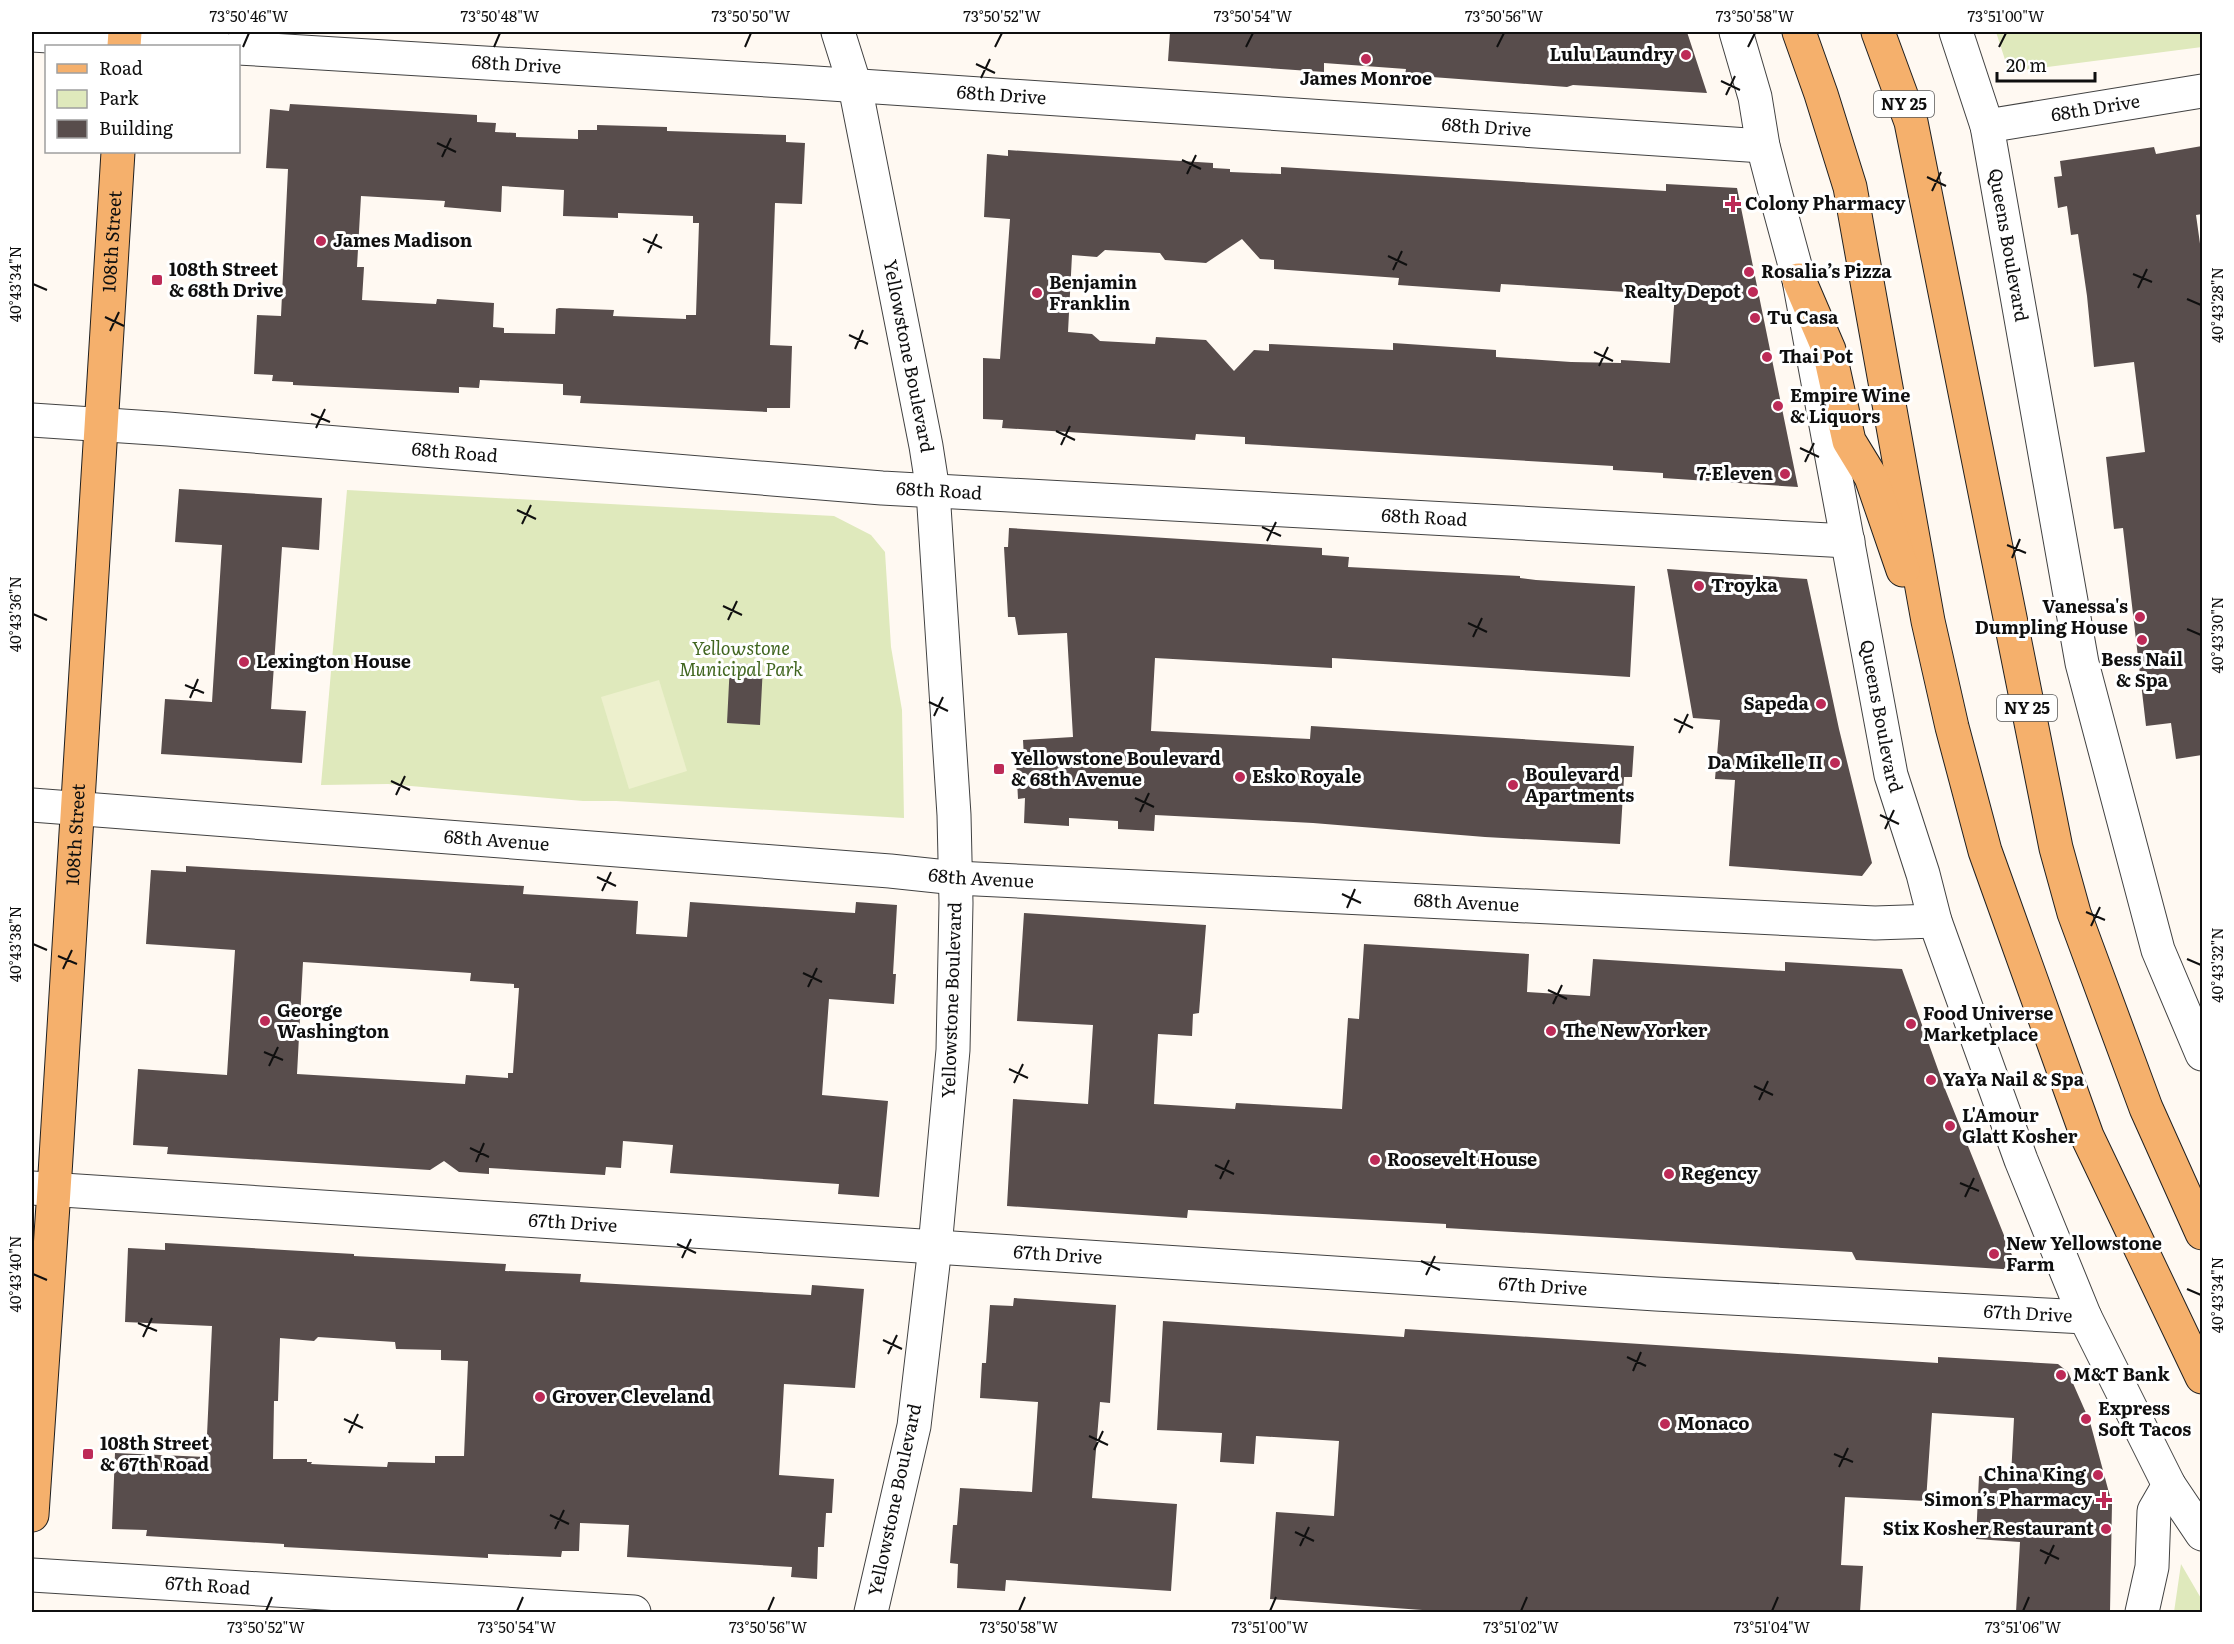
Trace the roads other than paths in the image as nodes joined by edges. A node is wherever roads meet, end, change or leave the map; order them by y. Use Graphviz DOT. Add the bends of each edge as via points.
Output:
graph roads {
  1 [pos="838,32"];
  2 [pos="1736,32"];
  3 [pos="1799,32"];
  4 [pos="1878,32"];
  5 [pos="1901,32"];
  6 [pos="1956,32"];
  7 [pos="32,35"];
  8 [pos="125,40"];
  9 [pos="202,45"];
  10 [pos="240,48"];
  11 [pos="1893,73"];
  12 [pos="855,86"];
  13 [pos="2202,91"];
  14 [pos="1987,126"];
  15 [pos="1763,146"];
  16 [pos="118,153"];
  17 [pos="1799,280"];
  18 [pos="32,420"];
  19 [pos="101,425"];
  20 [pos="933,491"];
  21 [pos="1848,541"];
  22 [pos="1928,621"];
  23 [pos="32,805"];
  24 [pos="77,808"];
  25 [pos="956,878"];
  26 [pos="1935,921"];
  27 [pos="2202,1054"];
  28 [pos="43,1189"];
  29 [pos="2200,1226"];
  30 [pos="934,1247"];
  31 [pos="2085,1317"];
  32 [pos="2202,1377"];
  33 [pos="2169,1485"];
  34 [pos="32,1515"];
  35 [pos="2202,1534"];
  36 [pos="32,1575"];
  37 [pos="633,1612"];
  38 [pos="871,1612"];
  39 [pos="2142,1612"];
  1 -- 12 [label="street, Yellowstone Boulevard"];
  2 -- 15 [label="street, Queens Boulevard" via="1755,97"];
  3 -- 22 [label="main road" via="1850,187"];
  4 -- 11 [label="main road, NY 25"];
  5 -- 11 [label="main road"];
  6 -- 14 [label="street, Queens Boulevard"];
  7 -- 8 [label="street"];
  8 -- 9 [label="street"];
  10 -- 12 [label="street, 68th Drive"];
  11 -- 29 [label="main road, NY 25" via="1911,122 2059,859 2074,913 2146,1108"];
  12 -- 15 [label="street, 68th Drive"];
  12 -- 20 [label="street, Yellowstone Boulevard"];
  13 -- 14 [label="street, 68th Drive"];
  14 -- 27 [label="street, Queens Boulevard" via="2082,663 2158,950"];
  15 -- 17 [label="street, Queens Boulevard"];
  16 -- 19 [label="main road, 108th Street"];
  17 -- 21 [label="street, Queens Boulevard"];
  17 -- 22 [label="main road" via="1829,350 1849,441 1871,477 1898,560"];
  18 -- 19 [label="street, 68th Road"];
  19 -- 20 [label="street, 68th Road"];
  19 -- 24 [label="main road, 108th Street"];
  20 -- 21 [label="street, 68th Road"];
  20 -- 25 [label="street, Yellowstone Boulevard"];
  21 -- 26 [label="street, Queens Boulevard" via="1891,775"];
  22 -- 32 [label="main road" via="1984,851 2087,1136"];
  23 -- 24 [label="street, 68th Avenue"];
  24 -- 25 [label="street, 68th Avenue"];
  24 -- 28 [label="main road, 108th Street"];
  25 -- 26 [label="street, 68th Avenue" via="1875,923"];
  25 -- 30 [label="street, Yellowstone Boulevard" via="953,1050"];
  26 -- 31 [label="street, Queens Boulevard" via="2021,1160"];
  28 -- 30 [label="street, 67th Drive"];
  28 -- 34 [label="main road, 108th Street"];
  30 -- 31 [label="street, 67th Drive" via="1656,1294"];
  30 -- 38 [label="street, Yellowstone Boulevard" via="914,1426"];
  31 -- 33 [label="street, Queens Boulevard"];
  33 -- 35 [label="street, Queens Boulevard"];
  33 -- 39 [label="street" via="2154,1510 2152,1567"];
  36 -- 37 [label="street, 67th Road"];
}
